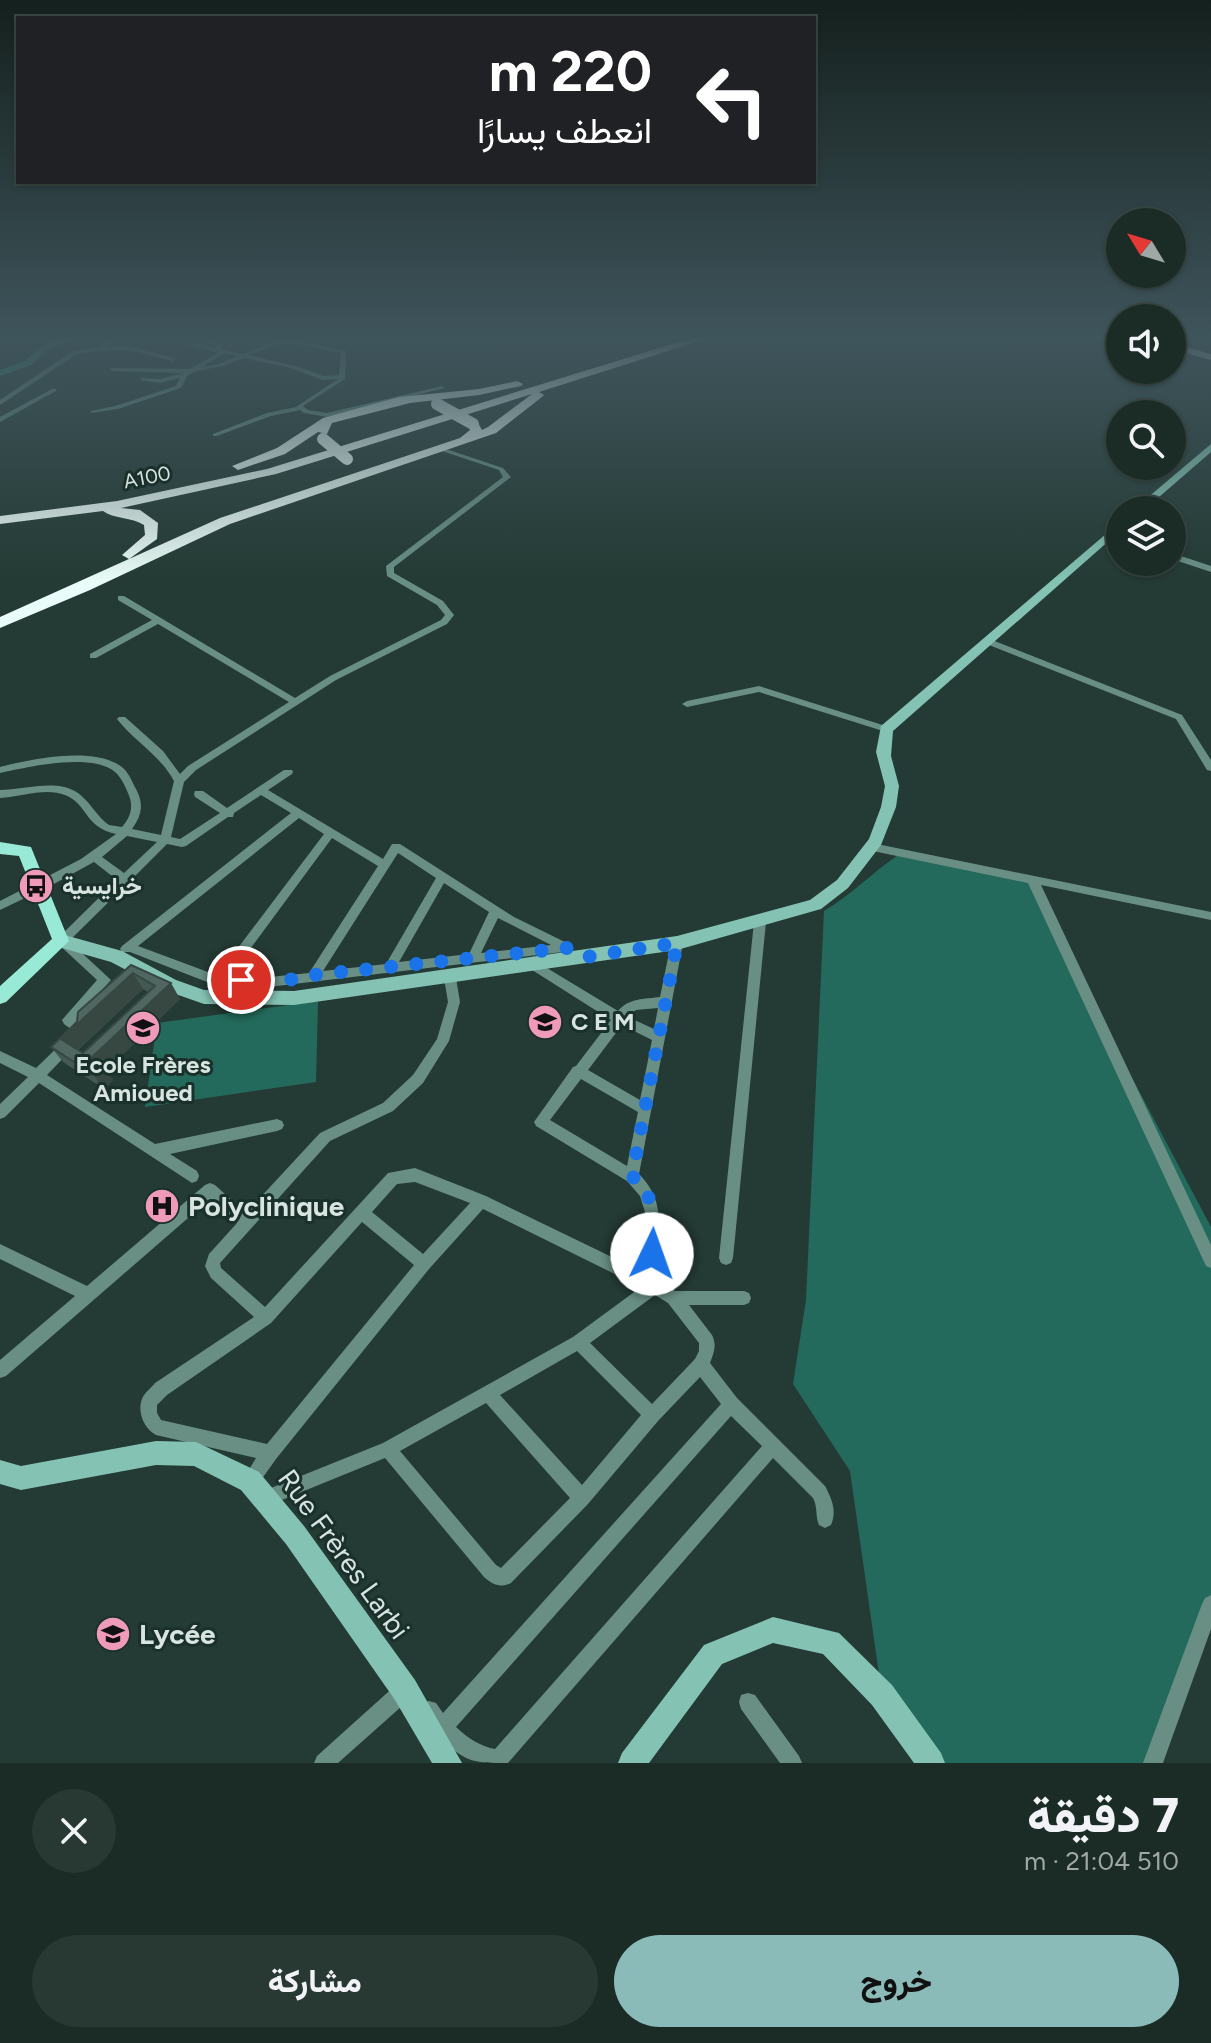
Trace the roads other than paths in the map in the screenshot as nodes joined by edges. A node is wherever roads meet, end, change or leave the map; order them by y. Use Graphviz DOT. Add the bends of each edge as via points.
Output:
graph roads {
  1 [pos="261,417"];
  2 [pos="320,417"];
  3 [pos="331,417"];
  4 [pos="331,417"];
  5 [pos="427,417"];
  6 [pos="451,417"];
  7 [pos="461,417"];
  8 [pos="509,417"];
  9 [pos="324,419"];
  10 [pos="215,435"];
  11 [pos="464,441"];
  12 [pos="1211,447"];
  13 [pos="441,449"];
  14 [pos="411,458"];
  15 [pos="347,459"];
  16 [pos="302,495"];
  17 [pos="1154,496"];
  18 [pos="0,512"];
  19 [pos="58,514"];
  20 [pos="0,520"];
  21 [pos="1106,541"];
  22 [pos="1186,561"];
  23 [pos="1211,569"];
  24 [pos="121,598"];
  25 [pos="159,620"];
  26 [pos="0,623"];
  27 [pos="987,641"];
  28 [pos="93,656"];
  29 [pos="295,702"];
  30 [pos="687,704"];
  31 [pos="122,719"];
  32 [pos="886,729"];
  33 [pos="1211,768"];
  34 [pos="0,770"];
  35 [pos="288,772"];
  36 [pos="179,781"];
  37 [pos="262,791"];
  38 [pos="0,794"];
  39 [pos="199,794"];
  40 [pos="298,813"];
  41 [pos="229,814"];
  42 [pos="125,832"];
  43 [pos="331,832"];
  44 [pos="165,840"];
  45 [pos="872,847"];
  46 [pos="0,848"];
  47 [pos="94,856"];
  48 [pos="384,865"];
  49 [pos="441,878"];
  50 [pos="1032,879"];
  51 [pos="126,881"];
  52 [pos="39,887"];
  53 [pos="0,906"];
  54 [pos="496,910"];
  55 [pos="1211,916"];
  56 [pos="760,922"];
  57 [pos="61,941"];
  58 [pos="677,943"];
  59 [pos="567,948"];
  60 [pos="122,952"];
  61 [pos="586,957"];
  62 [pos="473,958"];
  63 [pos="533,965"];
  64 [pos="390,967"];
  65 [pos="314,975"];
  66 [pos="223,977"];
  67 [pos="450,978"];
  68 [pos="0,997"];
  69 [pos="664,1002"];
  70 [pos="620,1019"];
  71 [pos="659,1037"];
  72 [pos="0,1057"];
  73 [pos="578,1071"];
  74 [pos="37,1075"];
  75 [pos="646,1110"];
  76 [pos="0,1113"];
  77 [pos="277,1125"];
  78 [pos="154,1151"];
  79 [pos="192,1176"];
  80 [pos="632,1176"];
  81 [pos="481,1201"];
  82 [pos="362,1213"];
  83 [pos="247,1223"];
  84 [pos="0,1251"];
  85 [pos="726,1258"];
  86 [pos="1211,1261"];
  87 [pos="424,1264"];
  88 [pos="655,1286"];
  89 [pos="87,1294"];
  90 [pos="673,1298"];
  91 [pos="744,1298"];
  92 [pos="266,1318"];
  93 [pos="578,1342"];
  94 [pos="701,1365"];
  95 [pos="0,1370"];
  96 [pos="488,1393"];
  97 [pos="731,1404"];
  98 [pos="652,1415"];
  99 [pos="772,1447"];
  100 [pos="388,1449"];
  101 [pos="270,1453"];
  102 [pos="0,1472"];
  103 [pos="259,1490"];
  104 [pos="582,1498"];
  105 [pos="825,1519"];
  106 [pos="1211,1604"];
  107 [pos="388,1667"];
  108 [pos="405,1690"];
  109 [pos="748,1702"];
  110 [pos="442,1743"];
  111 [pos="324,1763"];
  112 [pos="632,1763"];
  113 [pos="792,1763"];
  114 [pos="931,1763"];
  115 [pos="1153,1763"];
  1 -- 10 [label="street"];
  2 -- 9 [label="street"];
  3 -- 9 [label="highway"];
  4 -- 9 [label="street"];
  5 -- 18 [label="highway, A100 / A100" via="280,463 130,495"];
  6 -- 19 [label="highway, A100 / A100" via="285,468"];
  7 -- 11 [label="highway, bridge" via="477,431"];
  8 -- 11 [label="highway"];
  9 -- 15 [label="highway, bridge" via="323,439"];
  9 -- 18 [label="highway" via="281,451 238,466"];
  11 -- 13 [label="highway"];
  12 -- 17 [label="main road"];
  13 -- 14 [label="highway"];
  13 -- 29 [label="street" via="501,469 507,477 390,566 390,574 440,603 450,615"];
  14 -- 15 [label="highway" via="376,465"];
  14 -- 16 [label="highway"];
  15 -- 16 [label="highway" via="345,474"];
  16 -- 26 [label="highway" via="225,521"];
  19 -- 20 [label="highway, A100 / A100"];
  19 -- 26 [label="highway" via="123,511 144,517 152,536 136,551"];
  21 -- 27 [label="main road"];
  22 -- 23 [label="street"];
  24 -- 25 [label="street"];
  25 -- 28 [label="street"];
  25 -- 29 [label="street"];
  27 -- 32 [label="main road"];
  27 -- 33 [label="street" via="1179,717"];
  29 -- 36 [label="street" via="206,757"];
  30 -- 32 [label="street" via="759,689"];
  31 -- 36 [label="street" via="160,751"];
  32 -- 45 [label="main road" via="884,759 892,790"];
  34 -- 42 [label="street" via="100,759 119,769 138,802"];
  35 -- 37 [label="street"];
  36 -- 44 [label="street"];
  37 -- 40 [label="street"];
  37 -- 41 [label="street"];
  38 -- 42 [label="street" via="62,790 78,798 97,823"];
  39 -- 41 [label="street"];
  40 -- 43 [label="street"];
  40 -- 60 [label="street"];
  41 -- 44 [label="street" via="190,840"];
  42 -- 44 [label="street"];
  42 -- 47 [label="street"];
  43 -- 48 [label="street"];
  43 -- 66 [label="street"];
  44 -- 51 [label="street"];
  45 -- 50 [label="street"];
  45 -- 56 [label="main road" via="834,894"];
  46 -- 52 [label="main road" via="25,851"];
  47 -- 51 [label="street"];
  47 -- 52 [label="street"];
  48 -- 49 [label="street" via="396,847"];
  48 -- 65 [label="street"];
  49 -- 54 [label="street"];
  49 -- 64 [label="street"];
  50 -- 55 [label="street"];
  50 -- 86 [label="street"];
  51 -- 57 [label="street"];
  52 -- 53 [label="street"];
  52 -- 57 [label="main road"];
  54 -- 59 [label="street"];
  54 -- 62 [label="street"];
  56 -- 58 [label="main road"];
  56 -- 85 [label="street"];
  57 -- 60 [label="main road"];
  57 -- 68 [label="main road"];
  57 -- 74 [label="street" via="105,980 68,1020 82,1031"];
  58 -- 61 [label="main road"];
  58 -- 69 [label="street"];
  59 -- 61 [label="street"];
  59 -- 62 [label="street"];
  60 -- 66 [label="street"];
  60 -- 67 [label="main road" via="181,989 204,997 294,998"];
  61 -- 63 [label="main road"];
  62 -- 64 [label="street"];
  63 -- 67 [label="main road"];
  63 -- 70 [label="street"];
  64 -- 65 [label="street"];
  65 -- 66 [label="street" via="260,983"];
  67 -- 83 [label="street" via="454,1002 443,1041 418,1079 388,1107 325,1137"];
  69 -- 70 [label="street" via="634,1005"];
  69 -- 71 [label="street"];
  70 -- 71 [label="street"];
  70 -- 73 [label="street"];
  71 -- 75 [label="street"];
  72 -- 74 [label="street"];
  73 -- 75 [label="street"];
  73 -- 80 [label="street" via="541,1122"];
  74 -- 76 [label="street"];
  74 -- 78 [label="street"];
  75 -- 80 [label="street"];
  77 -- 78 [label="street"];
  78 -- 79 [label="street"];
  80 -- 88 [label="street" via="655,1212"];
  81 -- 82 [label="street" via="404,1175 385,1183"];
  81 -- 87 [label="street"];
  81 -- 88 [label="street"];
  82 -- 87 [label="street"];
  82 -- 92 [label="street"];
  83 -- 89 [label="street" via="210,1190"];
  83 -- 92 [label="street" via="212,1266"];
  84 -- 89 [label="street"];
  87 -- 101 [label="street"];
  88 -- 90 [label="street"];
  88 -- 93 [label="street"];
  89 -- 95 [label="street"];
  90 -- 91 [label="street"];
  90 -- 94 [label="street" via="707,1340"];
  92 -- 101 [label="street" via="180,1374 149,1402 149,1415 156,1427"];
  93 -- 96 [label="street"];
  93 -- 98 [label="street"];
  94 -- 97 [label="street"];
  94 -- 98 [label="street"];
  96 -- 100 [label="street"];
  96 -- 104 [label="street"];
  97 -- 99 [label="street"];
  97 -- 110 [label="street"];
  98 -- 104 [label="street"];
  99 -- 105 [label="street" via="819,1492"];
  99 -- 110 [label="street" via="499,1759"];
  100 -- 103 [label="street"];
  100 -- 104 [label="street" via="497,1577 505,1577"];
  101 -- 103 [label="street"];
  102 -- 103 [label="main road, Rue Frères Larbi" via="21,1478 156,1453 196,1454"];
  103 -- 107 [label="main road, Rue Frères Larbi"];
  106 -- 115 [label="street"];
  107 -- 108 [label="main road, Rue Frères Larbi"];
  107 -- 110 [label="street" via="408,1683"];
  108 -- 110 [label="main road, Rue Frères Larbi"];
  108 -- 111 [label="street"];
  109 -- 113 [label="street"];
  112 -- 114 [label="main road" via="713,1654 773,1630 830,1642 882,1695"];
}
